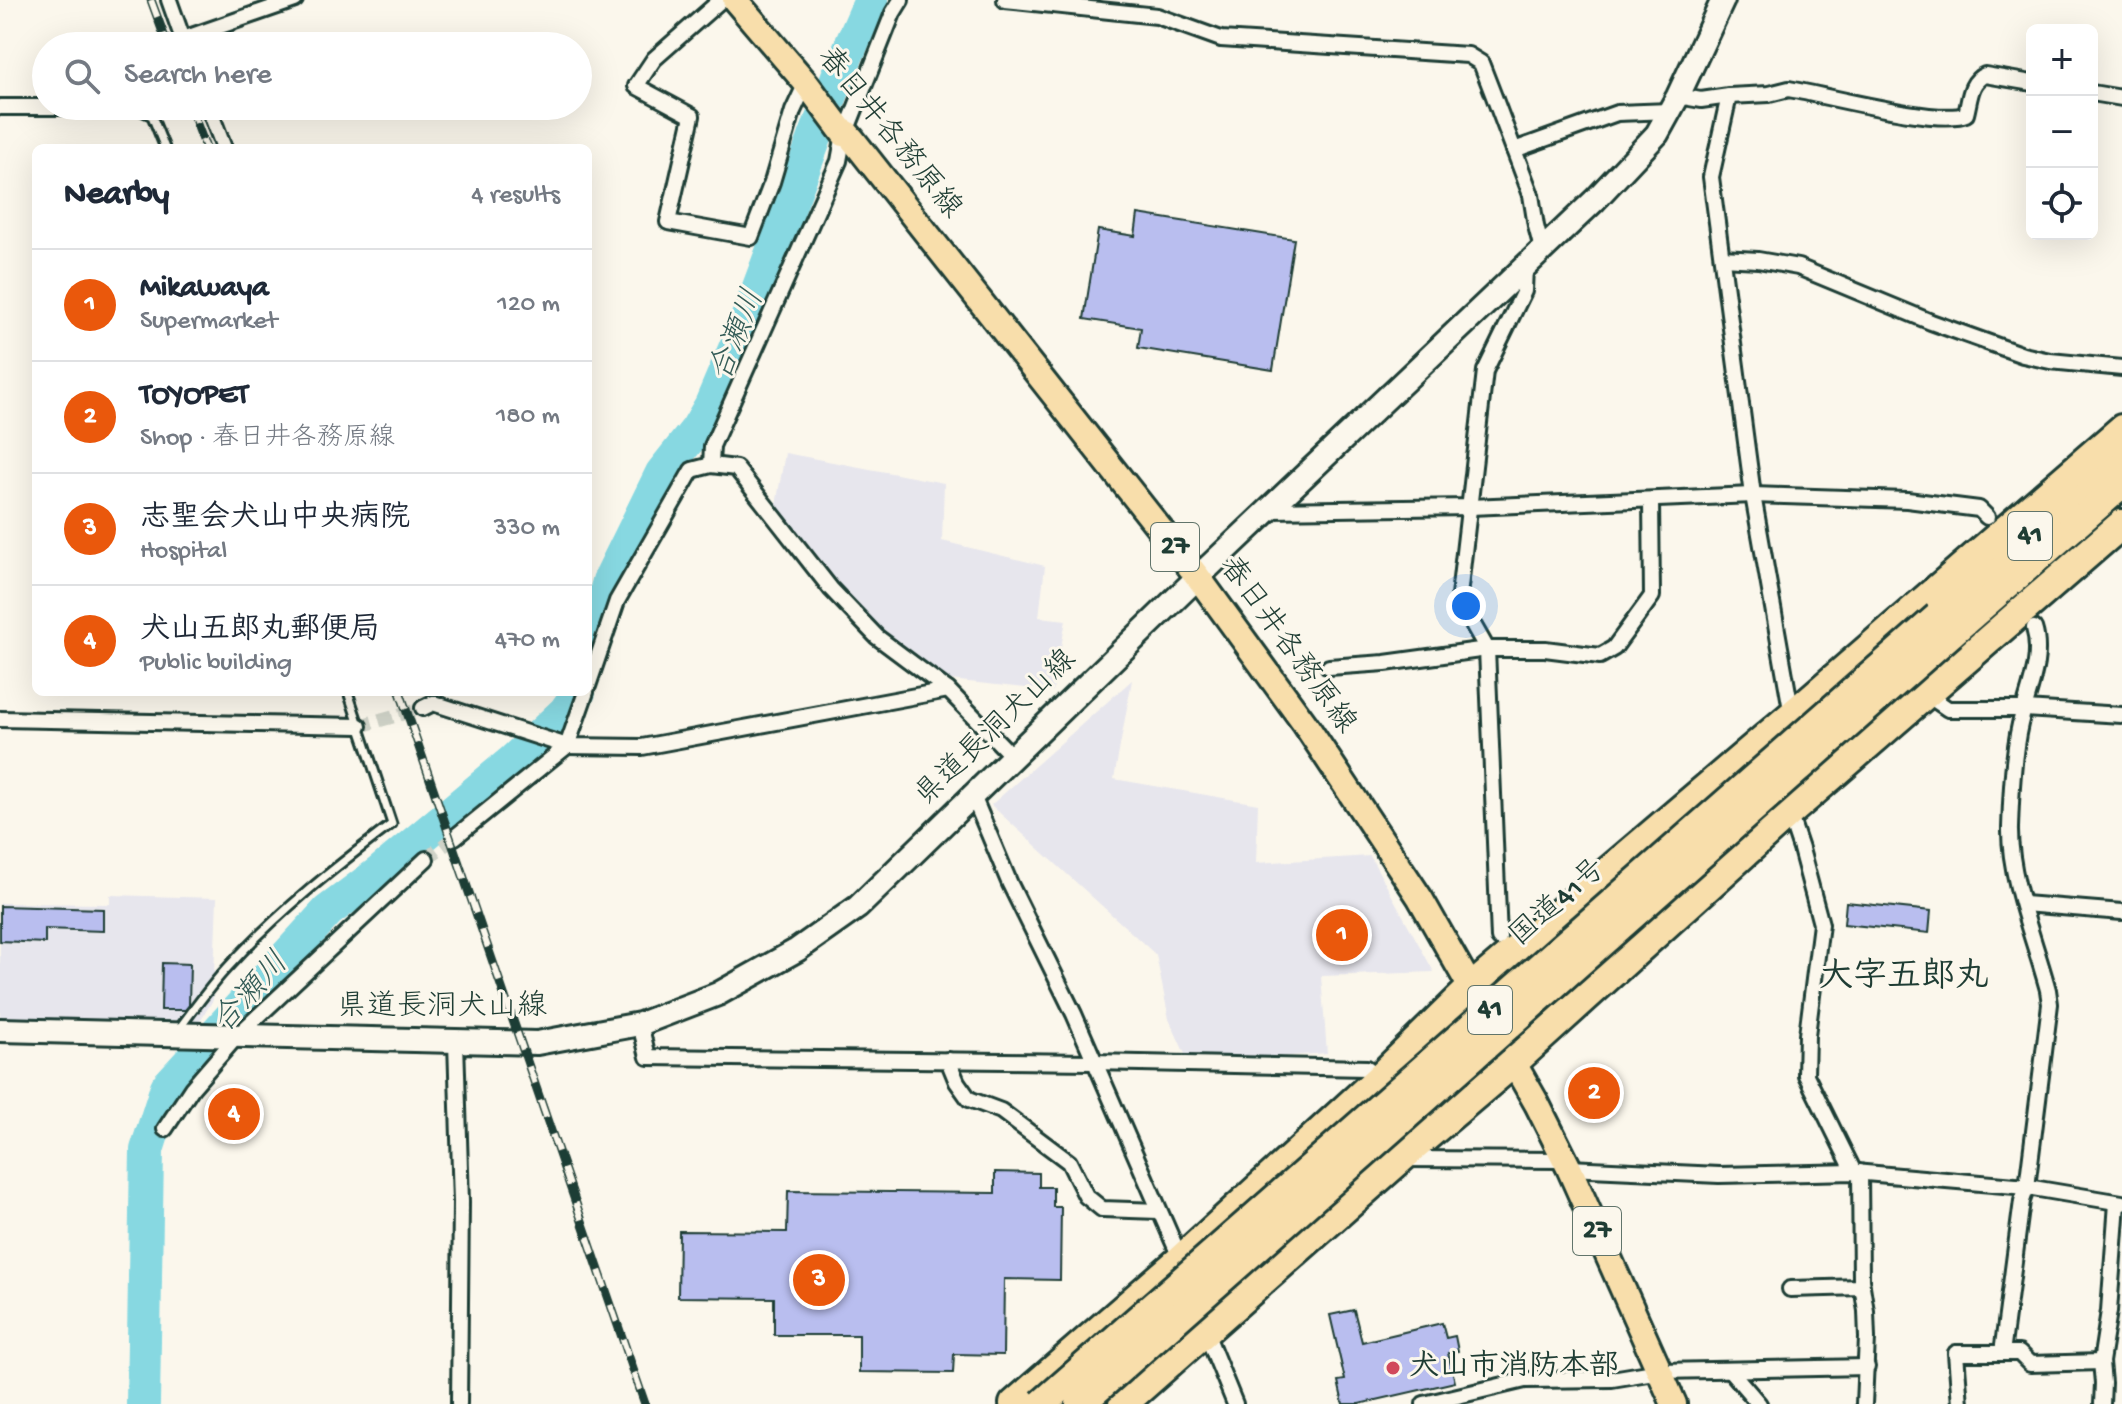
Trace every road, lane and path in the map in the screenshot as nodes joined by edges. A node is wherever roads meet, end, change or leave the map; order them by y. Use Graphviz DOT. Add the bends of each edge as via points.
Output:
graph roads {
  1 [pos="169,0"];
  2 [pos="295,0"];
  3 [pos="721,0"];
  4 [pos="735,0"];
  5 [pos="901,0"];
  6 [pos="1005,0"];
  7 [pos="1723,0"];
  8 [pos="180,32"];
  9 [pos="212,32"];
  10 [pos="2026,82"];
  11 [pos="806,83"];
  12 [pos="2098,94"];
  13 [pos="1729,96"];
  14 [pos="2122,98"];
  15 [pos="1674,104"];
  16 [pos="0,107"];
  17 [pos="32,107"];
  18 [pos="154,120"];
  19 [pos="213,120"];
  20 [pos="845,133"];
  21 [pos="163,144"];
  22 [pos="222,144"];
  23 [pos="1514,150"];
  24 [pos="1542,249"];
  25 [pos="1722,258"];
  26 [pos="1525,266"];
  27 [pos="2122,368"];
  28 [pos="2122,429"];
  29 [pos="2122,456"];
  30 [pos="711,465"];
  31 [pos="2122,484"];
  32 [pos="1753,495"];
  33 [pos="1651,500"];
  34 [pos="1470,507"];
  35 [pos="1270,510"];
  36 [pos="1987,517"];
  37 [pos="2122,524"];
  38 [pos="1198,577"];
  39 [pos="1944,625"];
  40 [pos="2034,628"];
  41 [pos="1487,649"];
  42 [pos="1329,667"];
  43 [pos="592,674"];
  44 [pos="948,690"];
  45 [pos="1926,694"];
  46 [pos="349,696"];
  47 [pos="585,696"];
  48 [pos="428,701"];
  49 [pos="2025,709"];
  50 [pos="1792,715"];
  51 [pos="2122,715"];
  52 [pos="0,719"];
  53 [pos="359,726"];
  54 [pos="567,746"];
  55 [pos="1012,756"];
  56 [pos="973,796"];
  57 [pos="1789,813"];
  58 [pos="455,837"];
  59 [pos="426,859"];
  60 [pos="2024,904"];
  61 [pos="2122,912"];
  62 [pos="1499,938"];
  63 [pos="1471,988"];
  64 [pos="640,1024"];
  65 [pos="0,1030"];
  66 [pos="173,1035"];
  67 [pos="237,1036"];
  68 [pos="456,1042"];
  69 [pos="948,1060"];
  70 [pos="1093,1062"];
  71 [pos="1513,1063"];
  72 [pos="1379,1078"];
  73 [pos="165,1129"];
  74 [pos="1400,1159"];
  75 [pos="1566,1164"];
  76 [pos="1857,1172"];
  77 [pos="2027,1187"];
  78 [pos="2120,1203"];
  79 [pos="1159,1211"];
  80 [pos="1181,1259"];
  81 [pos="1862,1287"];
  82 [pos="1790,1289"];
  83 [pos="1205,1332"];
  84 [pos="2002,1353"];
  85 [pos="2101,1362"];
  86 [pos="1867,1367"];
  87 [pos="1730,1370"];
  88 [pos="1660,1371"];
  89 [pos="1486,1389"];
  90 [pos="459,1404"];
  91 [pos="1014,1404"];
  92 [pos="1042,1404"];
  93 [pos="1080,1404"];
  94 [pos="1123,1404"];
  95 [pos="1235,1404"];
  96 [pos="1424,1404"];
  97 [pos="1491,1404"];
  98 [pos="1674,1404"];
  99 [pos="1759,1404"];
  100 [pos="1864,1404"];
  101 [pos="1960,1404"];
  102 [pos="2102,1404"];
  1 -- 8 [label="street"];
  2 -- 9 [label="street"];
  3 -- 11 [label="street" via="654,59 636,86 692,116 668,222 751,237"];
  4 -- 11 [label="main road, 春日井各務原線 / 27"];
  5 -- 20 [label="street"];
  6 -- 23 [label="street" via="1157,16 1221,39 1468,55 1481,63"];
  7 -- 15 [label="main road, 県道長洞犬山線"];
  10 -- 13 [label="street" via="1979,78 1966,114 1958,117 1930,117 1789,89"];
  11 -- 20 [label="main road, 春日井各務原線 / 27"];
  12 -- 14 [label="street"];
  13 -- 15 [label="street"];
  13 -- 25 [label="street" via="1711,177"];
  15 -- 23 [label="street" via="1617,113"];
  15 -- 24 [label="main road, 県道長洞犬山線" via="1657,134"];
  16 -- 17 [label="street"];
  18 -- 21 [label="lane"];
  19 -- 22 [label="street"];
  20 -- 30 [label="street" via="839,161 712,446"];
  20 -- 38 [label="main road, 春日井各務原線 / 27"];
  23 -- 24 [label="street" via="1531,195"];
  24 -- 26 [label="main road, 県道長洞犬山線"];
  25 -- 27 [label="street" via="1798,267 2023,355"];
  25 -- 32 [label="street"];
  26 -- 34 [label="street" via="1524,291 1485,371"];
  26 -- 35 [label="main road, 県道長洞犬山線"];
  28 -- 50 [label="highway"];
  29 -- 39 [label="highway, 国道41号 / 41"];
  30 -- 43 [label="street" via="692,470 617,601"];
  30 -- 44 [label="street" via="736,468 831,589 877,637"];
  31 -- 39 [label="highway, 国道41号 / 41"];
  32 -- 33 [label="street"];
  32 -- 36 [label="street" via="1907,500 1979,509"];
  32 -- 50 [label="street"];
  33 -- 34 [label="street"];
  33 -- 41 [label="street" via="1652,596 1614,648 1600,656"];
  34 -- 35 [label="street"];
  34 -- 41 [label="street" via="1459,596"];
  35 -- 38 [label="main road, 県道長洞犬山線"];
  37 -- 45 [label="highway, 41"];
  38 -- 55 [label="main road, 県道長洞犬山線"];
  38 -- 63 [label="main road, 春日井各務原線 / 27" via="1305,724 1420,898"];
  39 -- 92 [label="highway, 国道41号 / 41, bridge"];
  39 -- 93 [label="highway, 国道41号 / 41, bridge"];
  40 -- 49 [label="street" via="2038,654"];
  41 -- 42 [label="street"];
  41 -- 62 [label="street"];
  44 -- 54 [label="street" via="642,747"];
  44 -- 55 [label="street"];
  45 -- 49 [label="street" via="1948,709"];
  45 -- 57 [label="highway, 41"];
  46 -- 53 [label="lane"];
  47 -- 54 [label="street"];
  48 -- 54 [label="street"];
  49 -- 51 [label="street"];
  49 -- 60 [label="street" via="2010,827"];
  50 -- 63 [label="highway"];
  52 -- 53 [label="street"];
  53 -- 66 [label="lane" via="392,824 342,862 239,957"];
  54 -- 58 [label="street"];
  55 -- 56 [label="main road, 県道長洞犬山線"];
  56 -- 64 [label="main road, 県道長洞犬山線" via="858,907 797,950 718,994"];
  56 -- 70 [label="street"];
  57 -- 71 [label="highway, 41"];
  57 -- 76 [label="street" via="1821,924 1806,1075"];
  59 -- 67 [label="street"];
  60 -- 61 [label="street"];
  60 -- 77 [label="street" via="2050,1004"];
  63 -- 71 [label="main road, 春日井各務原線 / 27"];
  63 -- 72 [label="highway"];
  64 -- 68 [label="main road, 県道長洞犬山線" via="537,1043"];
  64 -- 69 [label="street" via="648,1057"];
  65 -- 66 [label="main road, 県道長洞犬山線"];
  66 -- 67 [label="main road, 県道長洞犬山線"];
  67 -- 68 [label="main road, 県道長洞犬山線"];
  67 -- 73 [label="street"];
  68 -- 90 [label="street"];
  69 -- 70 [label="street"];
  69 -- 79 [label="street" via="969,1099 1001,1111 1069,1162 1086,1196 1102,1209"];
  70 -- 72 [label="street" via="1367,1068"];
  70 -- 79 [label="street"];
  71 -- 74 [label="highway"];
  71 -- 75 [label="main road, 春日井各務原線 / 27"];
  72 -- 80 [label="highway"];
  74 -- 75 [label="street"];
  74 -- 83 [label="highway"];
  75 -- 76 [label="street" via="1719,1175"];
  75 -- 88 [label="main road, 春日井各務原線 / 27"];
  76 -- 77 [label="street"];
  76 -- 81 [label="street"];
  77 -- 78 [label="street"];
  77 -- 84 [label="street"];
  78 -- 85 [label="street"];
  79 -- 80 [label="street"];
  80 -- 83 [label="street"];
  80 -- 91 [label="highway"];
  81 -- 82 [label="street"];
  81 -- 86 [label="street"];
  83 -- 94 [label="highway"];
  83 -- 95 [label="street"];
  84 -- 85 [label="street" via="2019,1353 2030,1364"];
  84 -- 101 [label="street" via="1956,1353"];
  85 -- 102 [label="street"];
  86 -- 87 [label="street"];
  86 -- 100 [label="street"];
  87 -- 88 [label="street"];
  87 -- 99 [label="street"];
  88 -- 89 [label="street" via="1612,1379 1525,1380"];
  88 -- 98 [label="main road, 春日井各務原線 / 27"];
  89 -- 96 [label="street"];
  89 -- 97 [label="street"];
}
